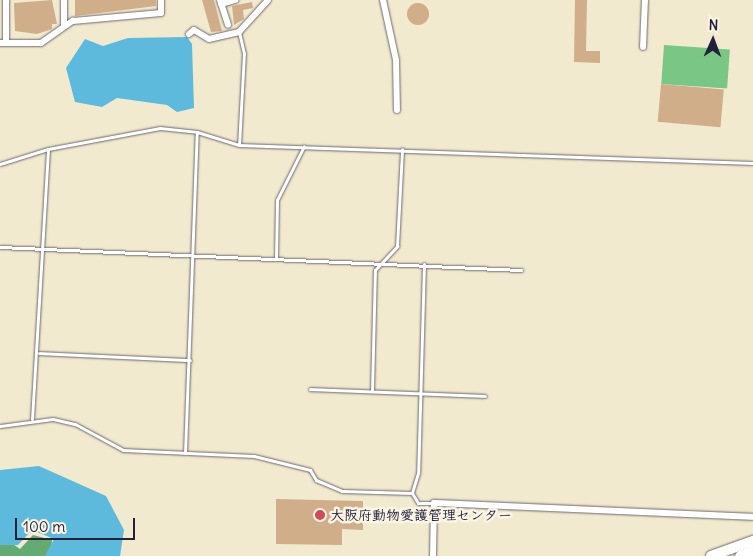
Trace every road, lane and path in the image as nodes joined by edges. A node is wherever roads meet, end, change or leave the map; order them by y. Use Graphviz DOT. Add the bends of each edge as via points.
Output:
graph roads {
  1 [pos="6,0"];
  2 [pos="64,0"];
  3 [pos="161,0"];
  4 [pos="235,0"];
  5 [pos="268,0"];
  6 [pos="383,0"];
  7 [pos="645,0"];
  8 [pos="220,2"];
  9 [pos="228,25"];
  10 [pos="64,26"];
  11 [pos="239,32"];
  12 [pos="189,34"];
  13 [pos="3,43"];
  14 [pos="642,47"];
  15 [pos="397,110"];
  16 [pos="197,132"];
  17 [pos="239,145"];
  18 [pos="304,146"];
  19 [pos="48,149"];
  20 [pos="402,149"];
  21 [pos="753,163"];
  22 [pos="0,164"];
  23 [pos="0,248"];
  24 [pos="43,249"];
  25 [pos="195,255"];
  26 [pos="276,258"];
  27 [pos="380,263"];
  28 [pos="424,264"];
  29 [pos="521,270"];
  30 [pos="39,353"];
  31 [pos="190,360"];
  32 [pos="310,389"];
  33 [pos="372,391"];
  34 [pos="419,393"];
  35 [pos="485,396"];
  36 [pos="32,419"];
  37 [pos="0,426"];
  38 [pos="185,453"];
  39 [pos="412,493"];
  40 [pos="434,503"];
  41 [pos="753,517"];
  42 [pos="753,541"];
  43 [pos="753,551"];
  44 [pos="433,556"];
  45 [pos="711,556"];
  46 [pos="740,556"];
  1 -- 13 [label="street"];
  2 -- 10 [label="street"];
  3 -- 10 [label="street" via="161,14 73,21"];
  4 -- 8 [label="street"];
  5 -- 11 [label="street"];
  6 -- 15 [label="street" via="396,60"];
  7 -- 14 [label="street"];
  8 -- 9 [label="street"];
  10 -- 13 [label="street" via="41,43"];
  11 -- 12 [label="street" via="210,39 194,30"];
  11 -- 17 [label="lane" via="244,53"];
  16 -- 17 [label="lane"];
  16 -- 19 [label="lane" via="160,128"];
  16 -- 25 [label="lane"];
  17 -- 18 [label="lane"];
  18 -- 20 [label="lane"];
  18 -- 26 [label="lane" via="277,200"];
  19 -- 22 [label="lane"];
  19 -- 24 [label="lane"];
  20 -- 21 [label="lane"];
  20 -- 27 [label="lane" via="397,246"];
  23 -- 24 [label="lane"];
  24 -- 25 [label="lane"];
  24 -- 30 [label="lane"];
  25 -- 26 [label="lane"];
  25 -- 31 [label="lane"];
  26 -- 27 [label="lane"];
  27 -- 28 [label="lane"];
  27 -- 33 [label="lane" via="375,270"];
  28 -- 29 [label="lane"];
  28 -- 34 [label="lane"];
  30 -- 31 [label="lane"];
  30 -- 36 [label="lane"];
  31 -- 38 [label="lane"];
  32 -- 33 [label="lane"];
  33 -- 34 [label="lane"];
  34 -- 35 [label="lane"];
  34 -- 39 [label="lane" via="418,473"];
  36 -- 37 [label="lane"];
  36 -- 38 [label="lane" via="76,424 123,450"];
  38 -- 39 [label="lane" via="254,456 310,470 316,480 342,491"];
  39 -- 40 [label="lane" via="418,504"];
  40 -- 41 [label="street"];
  40 -- 44 [label="street"];
  42 -- 45 [label="main road"];
  43 -- 46 [label="highway"];
}
